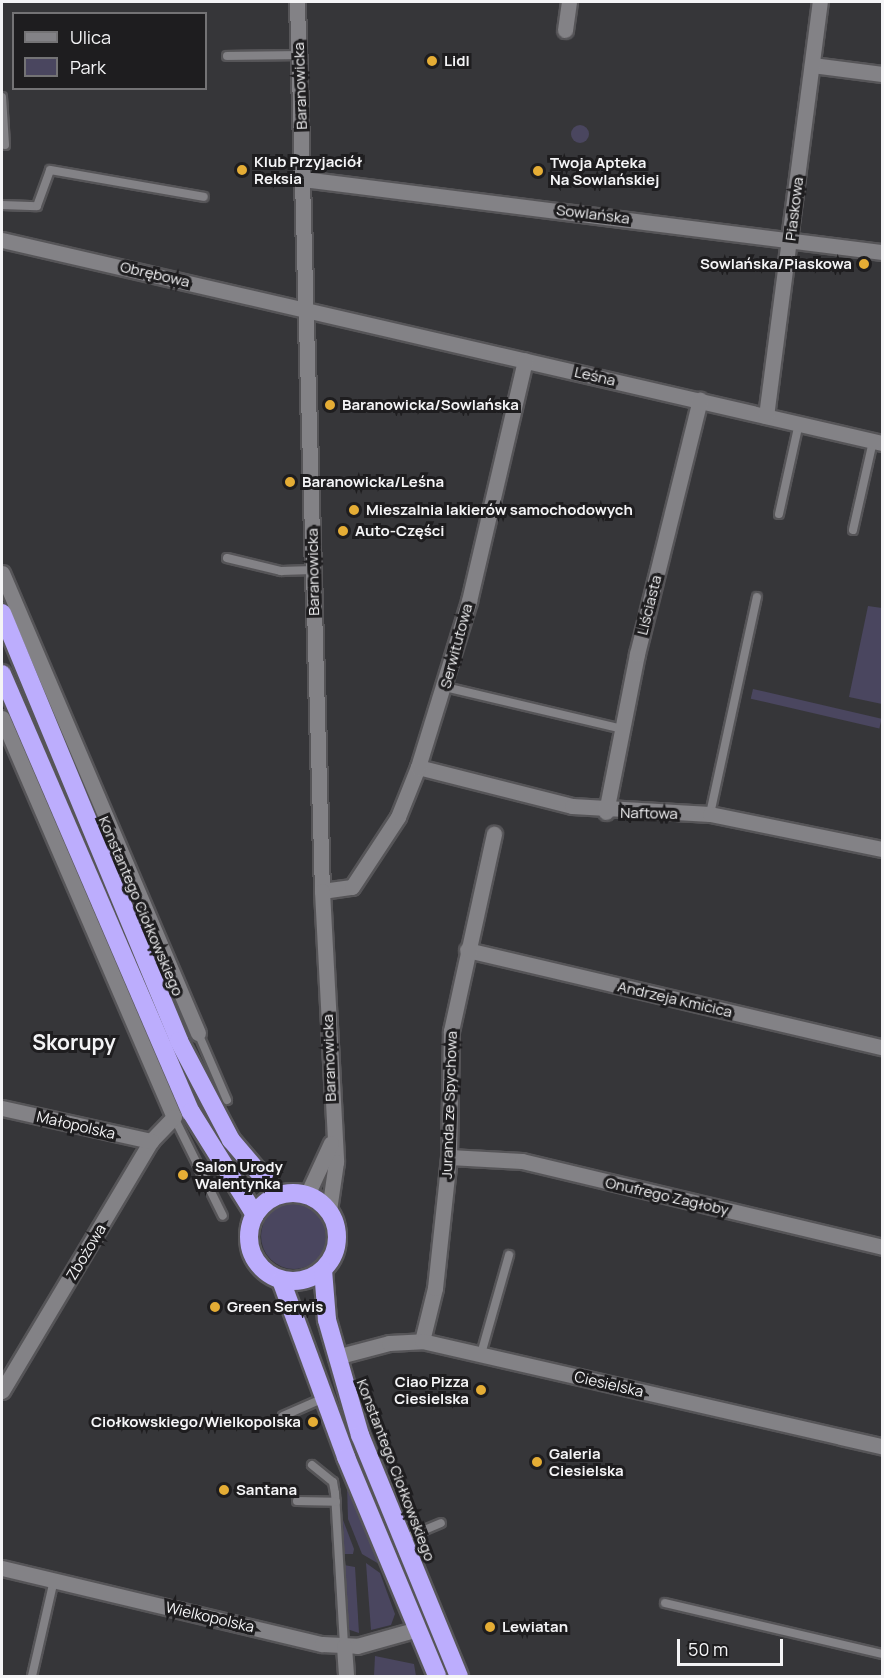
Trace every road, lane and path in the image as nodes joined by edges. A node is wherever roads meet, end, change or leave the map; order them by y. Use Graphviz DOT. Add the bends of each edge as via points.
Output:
graph roads {
  1 [pos="297,2"];
  2 [pos="569,2"];
  3 [pos="820,2"];
  4 [pos="565,30"];
  5 [pos="299,55"];
  6 [pos="227,56"];
  7 [pos="812,65"];
  8 [pos="882,74"];
  9 [pos="2,97"];
  10 [pos="5,145"];
  11 [pos="303,179"];
  12 [pos="204,197"];
  13 [pos="2,205"];
  14 [pos="790,239"];
  15 [pos="2,240"];
  16 [pos="882,252"];
  17 [pos="307,310"];
  18 [pos="525,360"];
  19 [pos="700,400"];
  20 [pos="766,416"];
  21 [pos="799,423"];
  22 [pos="878,442"];
  23 [pos="779,514"];
  24 [pos="853,530"];
  25 [pos="227,558"];
  26 [pos="313,570"];
  27 [pos="2,573"];
  28 [pos="757,597"];
  29 [pos="2,613"];
  30 [pos="2,674"];
  31 [pos="445,687"];
  32 [pos="2,717"];
  33 [pos="622,729"];
  34 [pos="418,767"];
  35 [pos="606,812"];
  36 [pos="710,814"];
  37 [pos="494,834"];
  38 [pos="882,849"];
  39 [pos="322,891"];
  40 [pos="467,950"];
  41 [pos="198,1033"];
  42 [pos="882,1047"];
  43 [pos="227,1100"];
  44 [pos="2,1108"];
  45 [pos="174,1117"];
  46 [pos="151,1141"];
  47 [pos="331,1143"];
  48 [pos="449,1157"];
  49 [pos="278,1195"];
  50 [pos="307,1195"];
  51 [pos="329,1210"];
  52 [pos="255,1215"];
  53 [pos="223,1216"];
  54 [pos="882,1247"];
  55 [pos="509,1255"];
  56 [pos="324,1270"];
  57 [pos="281,1280"];
  58 [pos="422,1341"];
  59 [pos="480,1354"];
  60 [pos="336,1357"];
  61 [pos="2,1390"];
  62 [pos="326,1398"];
  63 [pos="283,1416"];
  64 [pos="882,1446"];
  65 [pos="312,1465"];
  66 [pos="297,1501"];
  67 [pos="336,1502"];
  68 [pos="441,1523"];
  69 [pos="401,1539"];
  70 [pos="2,1568"];
  71 [pos="54,1580"];
  72 [pos="665,1604"];
  73 [pos="418,1629"];
  74 [pos="344,1646"];
  75 [pos="882,1654"];
  76 [pos="32,1677"];
  77 [pos="346,1677"];
  78 [pos="438,1677"];
  79 [pos="459,1677"];
  1 -- 5 [label="street, Baranowicka"];
  2 -- 4 [label="street"];
  3 -- 7 [label="street, Piaskowa"];
  5 -- 6 [label="lane"];
  5 -- 11 [label="street, Baranowicka"];
  7 -- 8 [label="street"];
  7 -- 14 [label="street, Piaskowa"];
  9 -- 10 [label="lane"];
  11 -- 14 [label="street, Sowlańska"];
  11 -- 17 [label="street, Baranowicka"];
  12 -- 13 [label="lane" via="50,170 37,207"];
  14 -- 16 [label="street, Sowlańska"];
  14 -- 20 [label="street, Piaskowa"];
  15 -- 17 [label="street, Obrębowa"];
  17 -- 18 [label="street, Leśna"];
  17 -- 26 [label="street, Baranowicka"];
  18 -- 19 [label="street, Leśna"];
  18 -- 31 [label="street, Serwitutowa"];
  19 -- 20 [label="street, Leśna"];
  19 -- 33 [label="street, Liściasta"];
  20 -- 21 [label="street, Leśna"];
  21 -- 22 [label="street, Leśna"];
  21 -- 23 [label="lane"];
  22 -- 24 [label="lane"];
  25 -- 26 [label="lane" via="281,572"];
  26 -- 39 [label="street, Baranowicka"];
  27 -- 41 [label="street"];
  28 -- 36 [label="lane"];
  29 -- 49 [label="highway, Konstantego Ciołkowskiego" via="179,1041 231,1140"];
  30 -- 52 [label="highway" via="192,1112"];
  31 -- 33 [label="lane"];
  31 -- 34 [label="street, Serwitutowa"];
  32 -- 45 [label="street"];
  33 -- 35 [label="street, Liściasta"];
  34 -- 35 [label="street, Naftowa"];
  34 -- 39 [label="street, Serwitutowa" via="399,817 352,887"];
  35 -- 36 [label="street, Naftowa"];
  36 -- 38 [label="street, Naftowa"];
  37 -- 40 [label="street, Juranda ze Spychowa"];
  39 -- 47 [label="street, Baranowicka"];
  40 -- 42 [label="street, Andrzeja Kmicica"];
  40 -- 48 [label="street, Juranda ze Spychowa" via="451,1031"];
  41 -- 43 [label="lane"];
  44 -- 46 [label="street, Małopolska"];
  45 -- 46 [label="street, Zbożowa"];
  45 -- 53 [label="lane"];
  46 -- 61 [label="street, Zbożowa"];
  47 -- 50 [label="street, Baranowicka"];
  47 -- 51 [label="street, Baranowicka" via="336,1186"];
  48 -- 54 [label="street, Onufrego Zagłoby" via="522,1161"];
  48 -- 58 [label="street, Juranda ze Spychowa" via="435,1288"];
  49 -- 50 [label="highway"];
  49 -- 52 [label="highway"];
  50 -- 51 [label="highway"];
  51 -- 56 [label="highway" via="338,1235"];
  52 -- 57 [label="highway" via="251,1251 260,1267"];
  55 -- 59 [label="lane"];
  56 -- 57 [label="highway" via="311,1278"];
  56 -- 60 [label="highway, Konstantego Ciołkowskiego"];
  57 -- 62 [label="highway"];
  58 -- 59 [label="street, Ciesielska"];
  58 -- 60 [label="street, Ciesielska" via="389,1343"];
  59 -- 64 [label="street, Ciesielska"];
  60 -- 69 [label="highway, Konstantego Ciołkowskiego"];
  62 -- 63 [label="lane"];
  62 -- 73 [label="highway"];
  65 -- 67 [label="lane" via="333,1482"];
  66 -- 67 [label="lane"];
  67 -- 74 [label="lane"];
  68 -- 69 [label="lane"];
  69 -- 79 [label="highway, Konstantego Ciołkowskiego"];
  70 -- 71 [label="street, Wielkopolska"];
  71 -- 74 [label="street, Wielkopolska"];
  71 -- 76 [label="lane"];
  72 -- 75 [label="lane"];
  73 -- 74 [label="street, Wielkopolska"];
  73 -- 78 [label="highway"];
  74 -- 77 [label="street"];
}
